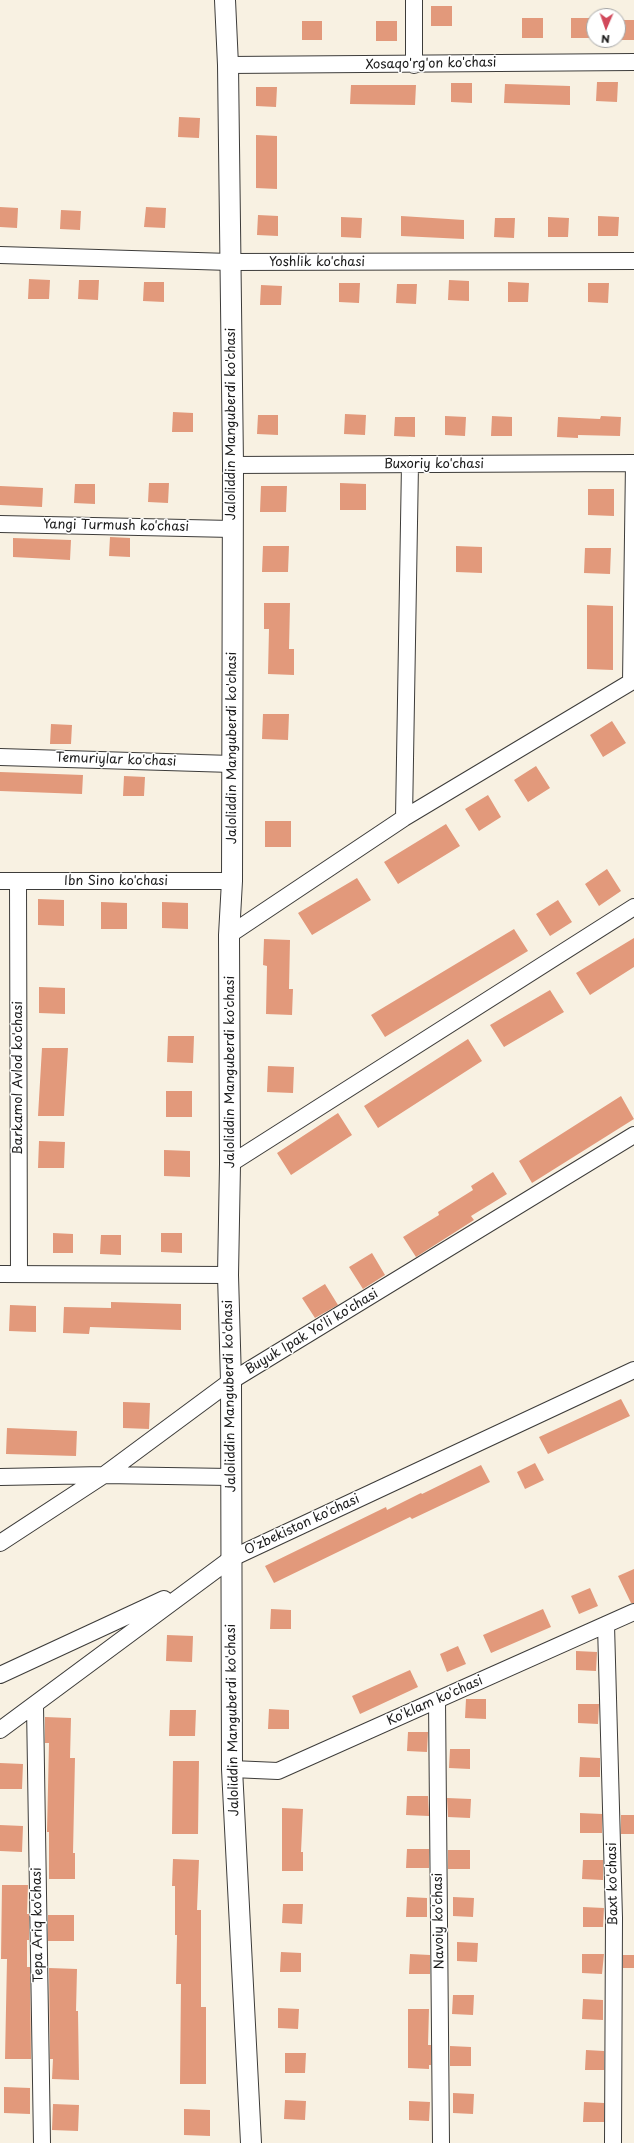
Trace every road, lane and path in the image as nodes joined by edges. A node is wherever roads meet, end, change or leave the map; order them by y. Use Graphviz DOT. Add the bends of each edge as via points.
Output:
graph roads {
  1 [pos="225,0"];
  2 [pos="414,0"];
  3 [pos="634,62"];
  4 [pos="228,65"];
  5 [pos="414,65"];
  6 [pos="0,255"];
  7 [pos="634,261"];
  8 [pos="230,262"];
  9 [pos="634,463"];
  10 [pos="410,464"];
  11 [pos="233,465"];
  12 [pos="0,524"];
  13 [pos="232,529"];
  14 [pos="633,685"];
  15 [pos="0,757"];
  16 [pos="232,764"];
  17 [pos="404,818"];
  18 [pos="18,881"];
  19 [pos="232,881"];
  20 [pos="0,882"];
  21 [pos="634,907"];
  22 [pos="229,934"];
  23 [pos="634,1135"];
  24 [pos="230,1164"];
  25 [pos="0,1274"];
  26 [pos="19,1274"];
  27 [pos="228,1275"];
  28 [pos="634,1370"];
  29 [pos="231,1381"];
  30 [pos="104,1475"];
  31 [pos="0,1477"];
  32 [pos="230,1477"];
  33 [pos="0,1543"];
  34 [pos="232,1558"];
  35 [pos="191,1587"];
  36 [pos="634,1612"];
  37 [pos="606,1625"];
  38 [pos="0,1675"];
  39 [pos="437,1700"];
  40 [pos="34,1706"];
  41 [pos="0,1730"];
  42 [pos="232,1769"];
  43 [pos="42,2143"];
  44 [pos="251,2143"];
  45 [pos="441,2143"];
  46 [pos="613,2143"];
  1 -- 4 [label="street, Jaloliddin Manguberdi ko'chasi"];
  2 -- 5 [label="street"];
  3 -- 5 [label="street, Xosaqo'rg'on ko'chasi"];
  4 -- 5 [label="street, Xosaqo'rg'on ko'chasi"];
  4 -- 8 [label="street, Jaloliddin Manguberdi ko'chasi"];
  6 -- 8 [label="street, Yoshlik ko'chasi"];
  7 -- 8 [label="street, Yoshlik ko'chasi"];
  8 -- 11 [label="street, Jaloliddin Manguberdi ko'chasi"];
  9 -- 10 [label="street, Buxoriy ko'chasi"];
  9 -- 14 [label="street"];
  10 -- 11 [label="street, Buxoriy ko'chasi"];
  10 -- 17 [label="street"];
  11 -- 13 [label="street, Jaloliddin Manguberdi ko'chasi"];
  12 -- 13 [label="street, Yangi Turmush ko'chasi"];
  13 -- 16 [label="street, Jaloliddin Manguberdi ko'chasi"];
  14 -- 17 [label="street"];
  15 -- 16 [label="street, Temuriylar ko'chasi"];
  16 -- 19 [label="street, Jaloliddin Manguberdi ko'chasi"];
  17 -- 22 [label="street"];
  18 -- 19 [label="street, Ibn Sino ko'chasi"];
  18 -- 20 [label="street, Ibn Sino ko'chasi"];
  18 -- 26 [label="street, Barkamol Avlod ko'chasi"];
  19 -- 22 [label="street, Jaloliddin Manguberdi ko'chasi"];
  21 -- 24 [label="street"];
  22 -- 24 [label="street, Jaloliddin Manguberdi ko'chasi"];
  23 -- 29 [label="street, Buyuk Ipak Yo'li ko'chasi"];
  24 -- 27 [label="street, Jaloliddin Manguberdi ko'chasi"];
  25 -- 26 [label="street"];
  26 -- 27 [label="street"];
  27 -- 29 [label="street, Jaloliddin Manguberdi ko'chasi"];
  28 -- 34 [label="street, O'zbekiston ko'chasi"];
  29 -- 30 [label="street, Buyuk Ipak Yo'li ko'chasi"];
  29 -- 32 [label="street, Jaloliddin Manguberdi ko'chasi"];
  30 -- 31 [label="street"];
  30 -- 32 [label="street"];
  30 -- 33 [label="street, Buyuk Ipak Yo'li ko'chasi"];
  32 -- 34 [label="street, Jaloliddin Manguberdi ko'chasi"];
  34 -- 35 [label="street, O'zbekiston ko'chasi"];
  34 -- 42 [label="street, Jaloliddin Manguberdi ko'chasi"];
  35 -- 38 [label="street"];
  35 -- 40 [label="street, O'zbekiston ko'chasi"];
  36 -- 37 [label="street, Ko'klam ko'chasi"];
  37 -- 39 [label="street, Ko'klam ko'chasi"];
  37 -- 46 [label="street, Baxt ko'chasi" via="614,1918"];
  39 -- 42 [label="street, Ko'klam ko'chasi" via="278,1770"];
  39 -- 45 [label="street, Navoiy ko'chasi"];
  40 -- 41 [label="street, O'zbekiston ko'chasi"];
  40 -- 43 [label="street, Tepa Ariq ko'chasi"];
  42 -- 44 [label="street, Jaloliddin Manguberdi ko'chasi"];
}
